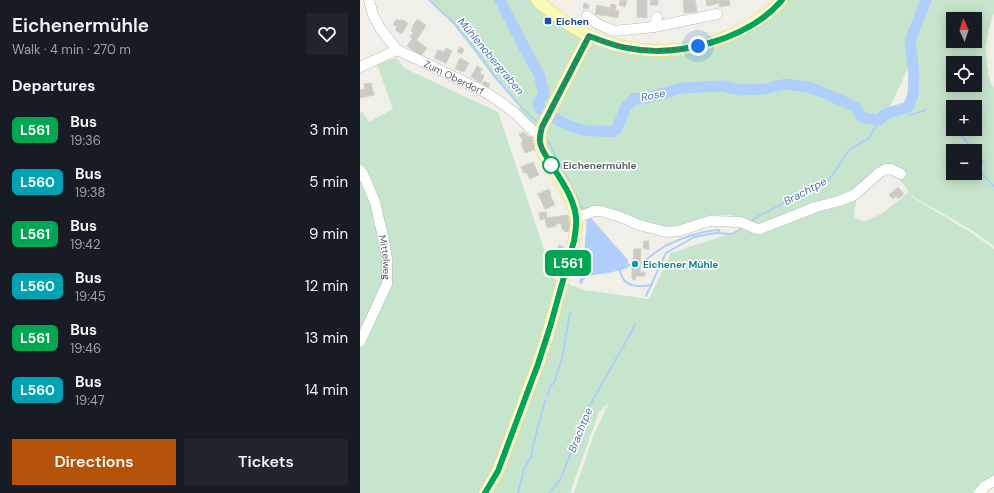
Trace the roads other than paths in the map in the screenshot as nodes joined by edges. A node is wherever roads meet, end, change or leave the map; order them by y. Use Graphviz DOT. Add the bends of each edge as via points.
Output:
graph roads {
  1 [pos="370,0"];
  2 [pos="537,0"];
  3 [pos="782,0"];
  4 [pos="717,14"];
  5 [pos="587,16"];
  6 [pos="657,17"];
  7 [pos="654,27"];
  8 [pos="614,31"];
  9 [pos="589,36"];
  10 [pos="611,44"];
  11 [pos="397,50"];
  12 [pos="360,67"];
  13 [pos="540,134"];
  14 [pos="360,170"];
  15 [pos="901,174"];
  16 [pos="577,218"];
  17 [pos="360,342"];
  18 [pos="994,481"];
  19 [pos="485,493"];
  20 [pos="979,493"];
  1 -- 11 [label="street" via="373,15 380,28"];
  2 -- 9 [label="main road" via="564,22"];
  3 -- 10 [label="main road" via="748,27 698,46 659,50"];
  4 -- 7 [label="street"];
  5 -- 8 [label="street"];
  6 -- 7 [label="street"];
  7 -- 8 [label="street"];
  8 -- 10 [label="street"];
  9 -- 10 [label="main road"];
  9 -- 13 [label="main road"];
  11 -- 12 [label="street"];
  11 -- 13 [label="street, Zum Oberdorf" via="485,92 534,132"];
  13 -- 16 [label="main road" via="541,148 563,183"];
  14 -- 17 [label="street, Mittelweg" via="375,202 387,259 388,284"];
  15 -- 16 [label="street" via="891,169 882,170 854,195 758,229 745,223 710,222 667,232 600,211"];
  16 -- 19 [label="main road" via="574,241 547,338 498,471"];
  18 -- 20 [label="street"];
}
